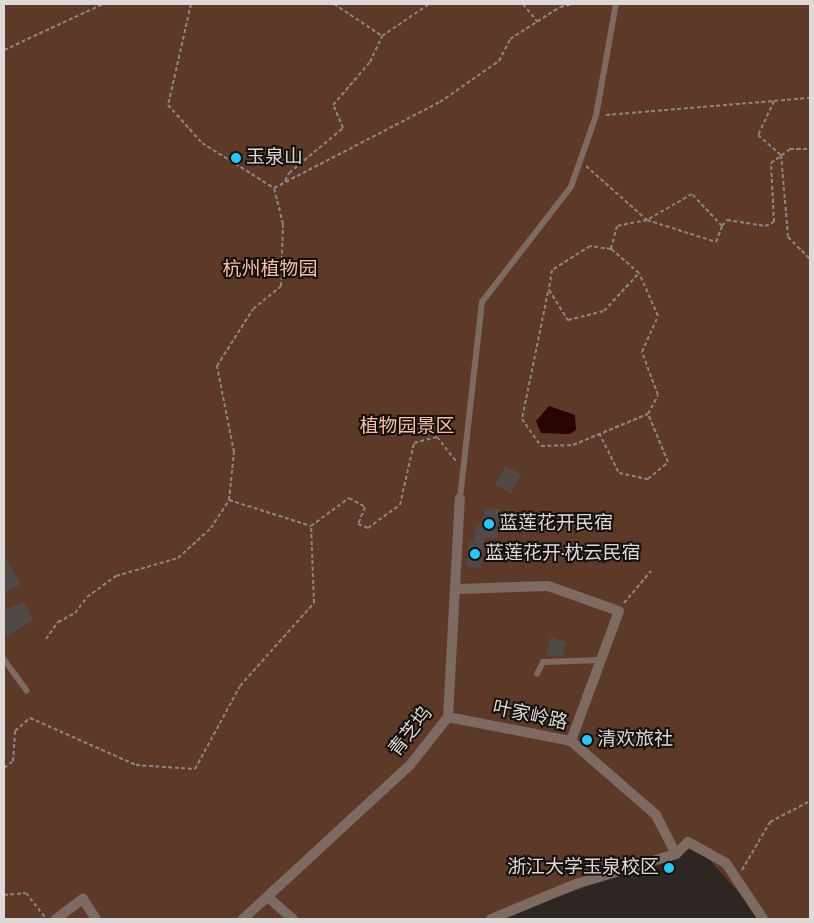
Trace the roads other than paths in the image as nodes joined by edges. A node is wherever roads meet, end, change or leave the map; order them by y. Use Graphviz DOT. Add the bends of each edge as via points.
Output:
graph roads {
  1 [pos="616,4"];
  2 [pos="460,498"];
  3 [pos="458,589"];
  4 [pos="4,659"];
  5 [pos="600,660"];
  6 [pos="537,674"];
  7 [pos="27,691"];
  8 [pos="448,717"];
  9 [pos="571,741"];
  10 [pos="676,854"];
  11 [pos="270,899"];
  12 [pos="56,919"];
  13 [pos="96,919"];
  14 [pos="243,919"];
  15 [pos="293,919"];
  16 [pos="491,919"];
  17 [pos="763,919"];
  1 -- 2 [label="lane" via="596,116 571,187 482,302"];
  2 -- 3 [label="street, 青芝坞"];
  3 -- 5 [label="street" via="548,586 619,611"];
  3 -- 8 [label="street, 青芝坞"];
  4 -- 7 [label="lane"];
  5 -- 6 [label="lane" via="542,662"];
  5 -- 9 [label="street"];
  8 -- 9 [label="street, 叶家岭路"];
  8 -- 11 [label="street, 青芝坞" via="410,765"];
  9 -- 10 [label="street, 叶家岭路" via="656,815"];
  10 -- 16 [label="street" via="576,884"];
  10 -- 17 [label="street" via="688,842 726,863"];
  11 -- 14 [label="street, 青芝坞"];
  11 -- 15 [label="street"];
  12 -- 13 [label="street" via="83,899"];
}
